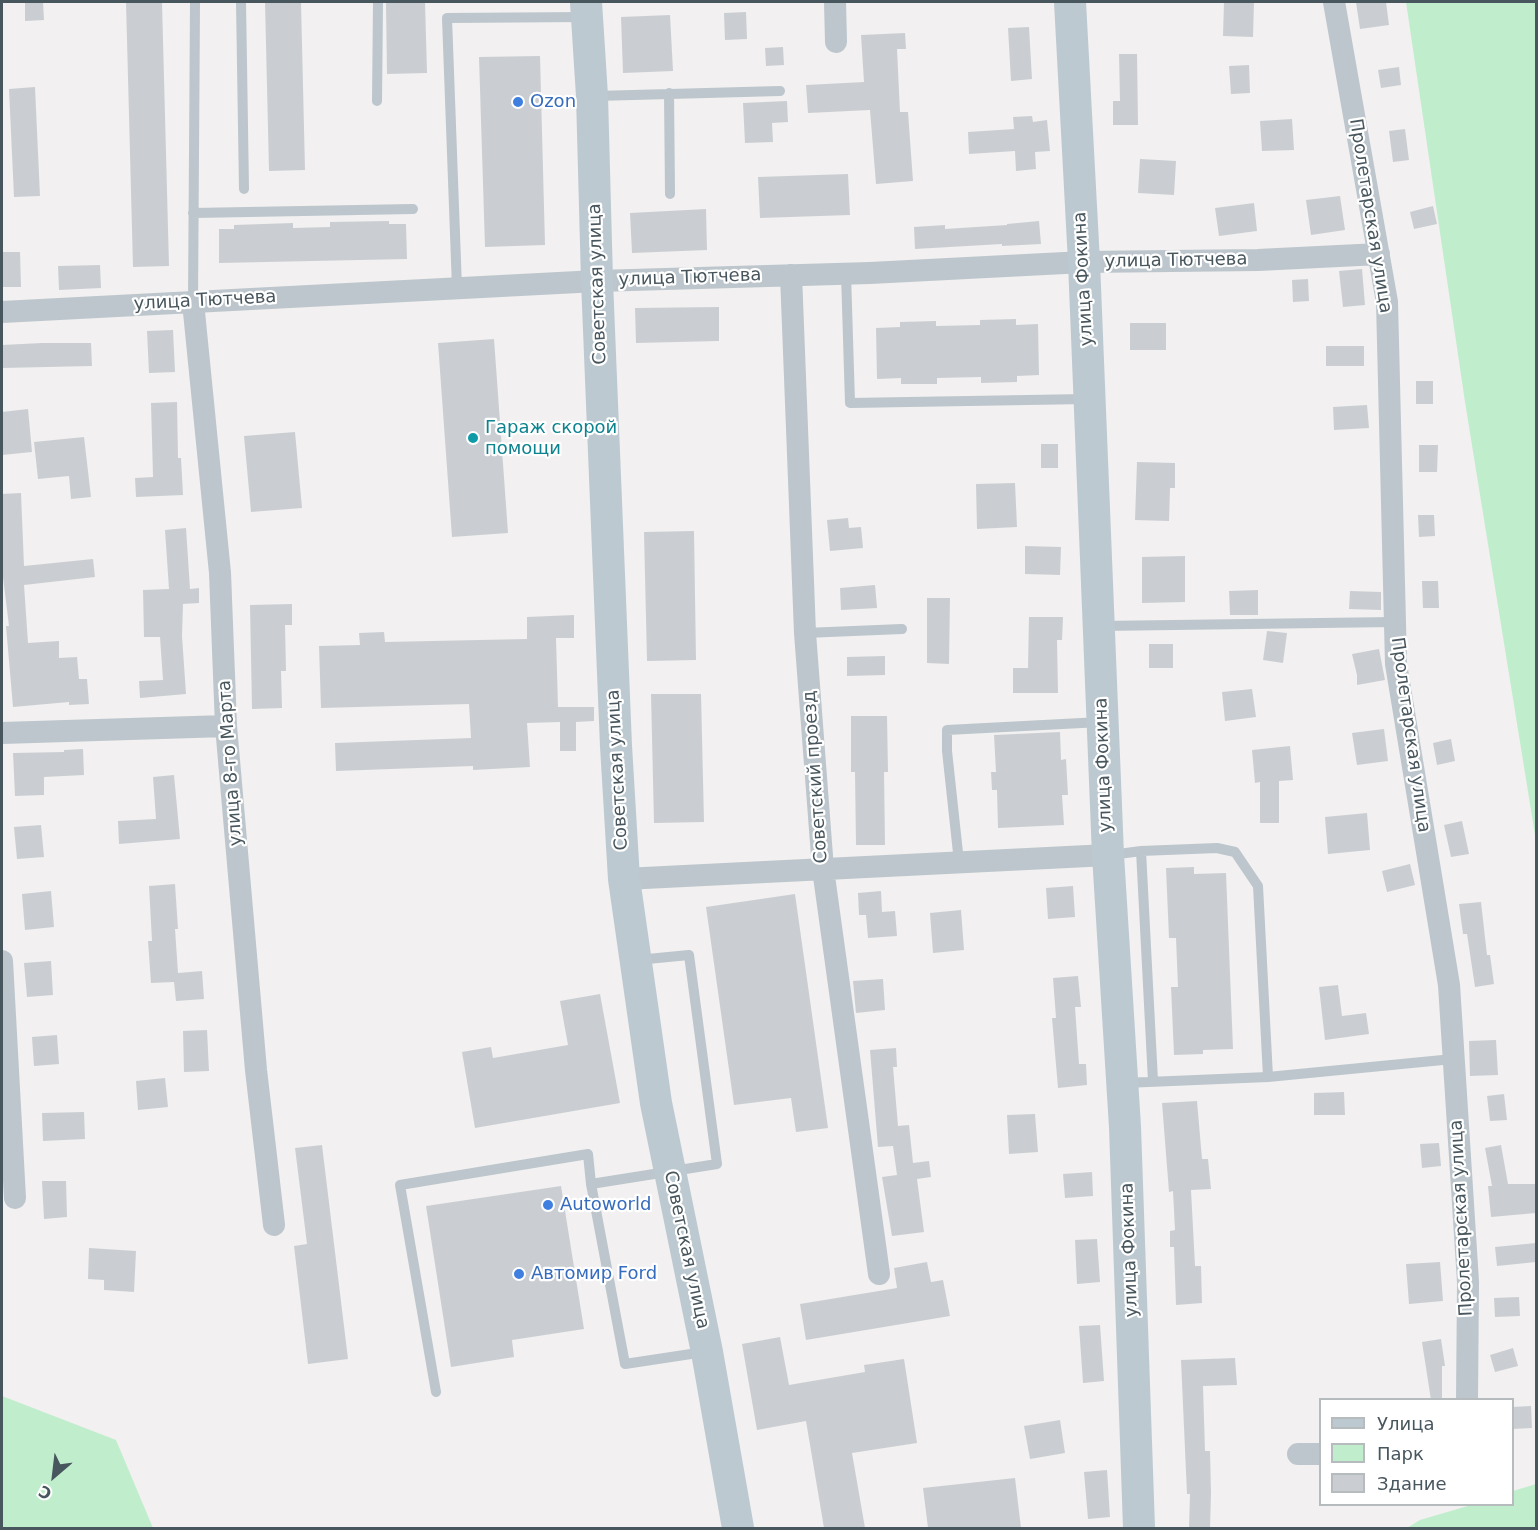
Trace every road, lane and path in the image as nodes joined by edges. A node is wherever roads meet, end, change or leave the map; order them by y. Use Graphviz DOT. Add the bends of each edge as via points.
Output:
graph roads {
  1 [pos="195,2"];
  2 [pos="242,2"];
  3 [pos="378,2"];
  4 [pos="835,2"];
  5 [pos="1070,2"];
  6 [pos="1334,2"];
  7 [pos="586,9"];
  8 [pos="836,42"];
  9 [pos="780,91"];
  10 [pos="669,93"];
  11 [pos="592,96"];
  12 [pos="377,101"];
  13 [pos="244,189"];
  14 [pos="670,194"];
  15 [pos="413,209"];
  16 [pos="194,213"];
  17 [pos="1379,254"];
  18 [pos="1084,262"];
  19 [pos="846,274"];
  20 [pos="791,275"];
  21 [pos="597,281"];
  22 [pos="457,288"];
  23 [pos="193,302"];
  24 [pos="2,312"];
  25 [pos="1090,399"];
  26 [pos="1394,622"];
  27 [pos="1099,626"];
  28 [pos="902,629"];
  29 [pos="805,633"];
  30 [pos="1103,722"];
  31 [pos="226,726"];
  32 [pos="2,733"];
  33 [pos="1142,851"];
  34 [pos="1108,855"];
  35 [pos="959,862"];
  36 [pos="823,869"];
  37 [pos="624,879"];
  38 [pos="636,960"];
  39 [pos="2,961"];
  40 [pos="1453,1059"];
  41 [pos="1268,1077"];
  42 [pos="1153,1081"];
  43 [pos="1121,1083"];
  44 [pos="669,1170"];
  45 [pos="591,1184"];
  46 [pos="15,1198"];
  47 [pos="274,1225"];
  48 [pos="879,1275"];
  49 [pos="707,1352"];
  50 [pos="436,1392"];
  51 [pos="1467,1398"];
  52 [pos="1298,1454"];
  53 [pos="1319,1454"];
  54 [pos="738,1528"];
  55 [pos="1139,1528"];
  1 -- 16 [label="lane"];
  2 -- 13 [label="lane"];
  3 -- 12 [label="lane"];
  4 -- 8 [label="street"];
  5 -- 18 [label="main road, улица Фокина"];
  6 -- 17 [label="street, Пролетарская улица"];
  7 -- 11 [label="main road, Советская улица"];
  7 -- 22 [label="lane" via="447,18"];
  9 -- 10 [label="lane"];
  10 -- 11 [label="lane"];
  10 -- 14 [label="lane"];
  11 -- 21 [label="main road, Советская улица"];
  15 -- 16 [label="lane"];
  16 -- 23 [label="lane"];
  17 -- 18 [label="street, улица Тютчева"];
  17 -- 26 [label="street, Пролетарская улица" via="1387,302"];
  18 -- 19 [label="street, улица Тютчева"];
  18 -- 25 [label="main road, улица Фокина"];
  19 -- 20 [label="street, улица Тютчева"];
  19 -- 25 [label="lane" via="850,403"];
  20 -- 21 [label="street, улица Тютчева"];
  20 -- 29 [label="street, Советский проезд"];
  21 -- 22 [label="street, улица Тютчева"];
  21 -- 37 [label="main road, Советская улица"];
  22 -- 23 [label="street, улица Тютчева"];
  23 -- 24 [label="street, улица Тютчева"];
  23 -- 31 [label="street, улица 8-го Марта" via="220,573"];
  25 -- 27 [label="main road, улица Фокина"];
  26 -- 27 [label="lane"];
  26 -- 40 [label="street, Пролетарская улица" via="1402,706 1449,985"];
  27 -- 30 [label="main road, улица Фокина"];
  28 -- 29 [label="lane"];
  29 -- 36 [label="street, Советский проезд"];
  30 -- 34 [label="main road, улица Фокина"];
  30 -- 35 [label="lane" via="947,730"];
  31 -- 32 [label="street"];
  31 -- 47 [label="street, улица 8-го Марта" via="256,1070"];
  33 -- 34 [label="lane"];
  33 -- 41 [label="lane" via="1217,848 1235,852 1258,886"];
  33 -- 42 [label="lane"];
  34 -- 35 [label="street"];
  34 -- 43 [label="main road, улица Фокина"];
  35 -- 36 [label="street"];
  36 -- 37 [label="street"];
  36 -- 48 [label="street, Советский проезд"];
  37 -- 38 [label="main road, Советская улица"];
  38 -- 44 [label="main road, Советская улица"];
  38 -- 44 [label="lane" via="689,955 717,1164"];
  39 -- 46 [label="street"];
  40 -- 41 [label="lane"];
  40 -- 51 [label="street, Пролетарская улица" via="1467,1281"];
  41 -- 42 [label="lane"];
  42 -- 43 [label="lane"];
  43 -- 55 [label="main road, улица Фокина"];
  44 -- 45 [label="lane"];
  44 -- 49 [label="main road, Советская улица"];
  45 -- 49 [label="lane" via="625,1364"];
  45 -- 50 [label="lane" via="588,1154 400,1185"];
  49 -- 54 [label="main road, Советская улица"];
  52 -- 53 [label="street"];
}
